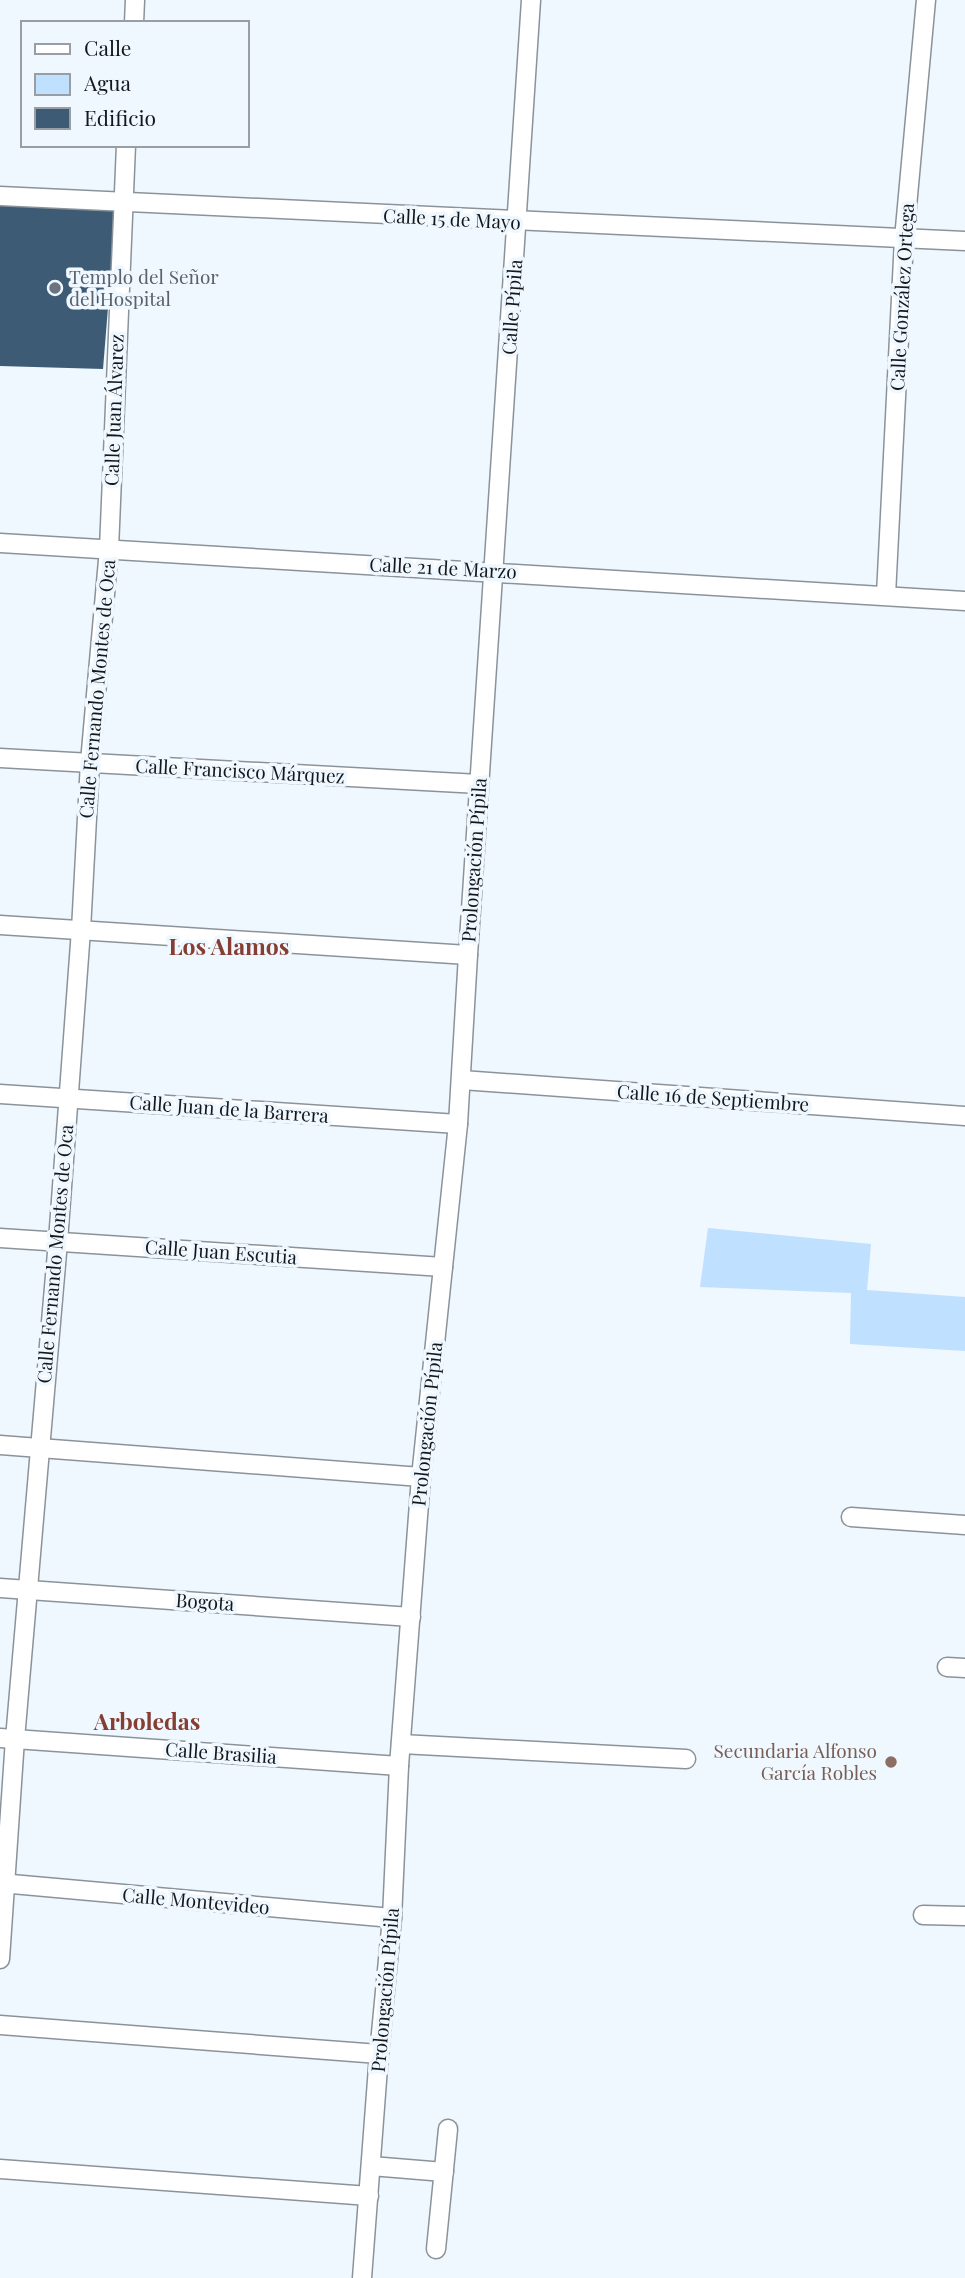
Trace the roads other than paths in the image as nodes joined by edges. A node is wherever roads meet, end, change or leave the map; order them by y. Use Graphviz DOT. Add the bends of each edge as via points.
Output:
graph roads {
  1 [pos="135,0"];
  2 [pos="531,0"];
  3 [pos="926,0"];
  4 [pos="134,21"];
  5 [pos="126,147"];
  6 [pos="0,196"];
  7 [pos="122,202"];
  8 [pos="518,222"];
  9 [pos="904,239"];
  10 [pos="965,242"];
  11 [pos="0,543"];
  12 [pos="108,549"];
  13 [pos="494,571"];
  14 [pos="886,595"];
  15 [pos="965,601"];
  16 [pos="0,758"];
  17 [pos="90,762"];
  18 [pos="479,784"];
  19 [pos="0,925"];
  20 [pos="82,930"];
  21 [pos="468,955"];
  22 [pos="462,1080"];
  23 [pos="0,1094"];
  24 [pos="68,1098"];
  25 [pos="965,1116"];
  26 [pos="458,1124"];
  27 [pos="0,1238"];
  28 [pos="58,1241"];
  29 [pos="443,1267"];
  30 [pos="0,1445"];
  31 [pos="39,1448"];
  32 [pos="421,1477"];
  33 [pos="851,1517"];
  34 [pos="965,1525"];
  35 [pos="0,1588"];
  36 [pos="28,1590"];
  37 [pos="411,1617"];
  38 [pos="7,1739"];
  39 [pos="401,1744"];
  40 [pos="686,1759"];
  41 [pos="399,1766"];
  42 [pos="3,1884"];
  43 [pos="923,1915"];
  44 [pos="965,1916"];
  45 [pos="392,1918"];
  46 [pos="0,1959"];
  47 [pos="0,2025"];
  48 [pos="379,2054"];
  49 [pos="448,2129"];
  50 [pos="371,2166"];
  51 [pos="0,2169"];
  52 [pos="444,2172"];
  53 [pos="369,2196"];
  54 [pos="436,2249"];
  55 [pos="362,2278"];
  1 -- 4 [label="street"];
  2 -- 8 [label="street, Calle Pípila"];
  3 -- 9 [label="street, Calle González Ortega"];
  5 -- 7 [label="street, Calle Juan Álvarez"];
  6 -- 7 [label="street, Calle 15 de Mayo"];
  7 -- 8 [label="street, Calle 15 de Mayo"];
  7 -- 12 [label="street, Calle Juan Álvarez"];
  8 -- 9 [label="street, Calle 15 de Mayo"];
  8 -- 13 [label="street, Calle Pípila"];
  9 -- 10 [label="street, Calle 15 de Mayo"];
  9 -- 14 [label="street, Calle González Ortega"];
  11 -- 12 [label="street, Calle 21 de Marzo"];
  12 -- 13 [label="street, Calle 21 de Marzo"];
  12 -- 17 [label="street, Calle Fernando Montes de Oca"];
  13 -- 14 [label="street, Calle 21 de Marzo"];
  13 -- 18 [label="street, Prolongación Pípila"];
  14 -- 15 [label="street, Calle 21 de Marzo"];
  16 -- 17 [label="street, Calle Francisco Márquez"];
  17 -- 18 [label="street, Calle Francisco Márquez"];
  17 -- 20 [label="street, Calle Fernando Montes de Oca"];
  18 -- 21 [label="street, Prolongación Pípila"];
  19 -- 20 [label="street"];
  20 -- 21 [label="street"];
  20 -- 24 [label="street, Calle Fernando Montes de Oca"];
  21 -- 22 [label="street, Prolongación Pípila"];
  22 -- 25 [label="street, Calle 16 de Septiembre"];
  22 -- 26 [label="street, Prolongación Pípila"];
  23 -- 24 [label="street, Calle Juan de la Barrera"];
  24 -- 26 [label="street, Calle Juan de la Barrera"];
  24 -- 28 [label="street, Calle Fernando Montes de Oca"];
  26 -- 29 [label="street, Prolongación Pípila"];
  27 -- 28 [label="street, Calle Juan Escutia"];
  28 -- 29 [label="street, Calle Juan Escutia"];
  28 -- 31 [label="street, Calle Fernando Montes de Oca"];
  29 -- 32 [label="street, Prolongación Pípila"];
  30 -- 31 [label="street"];
  31 -- 32 [label="street"];
  31 -- 36 [label="street, Calle Fernando Montes de Oca"];
  32 -- 37 [label="street, Prolongación Pípila"];
  33 -- 34 [label="street"];
  35 -- 36 [label="street, Bogota"];
  36 -- 37 [label="street, Bogota"];
  36 -- 38 [label="street, Calle Fernando Montes de Oca"];
  37 -- 39 [label="street, Prolongación Pípila"];
  38 -- 41 [label="street, Calle Brasilia"];
  38 -- 42 [label="street, Calle Fernando Montes de Oca"];
  39 -- 40 [label="street"];
  39 -- 41 [label="street, Prolongación Pípila"];
  41 -- 45 [label="street, Prolongación Pípila"];
  42 -- 45 [label="street, Calle Montevideo"];
  42 -- 46 [label="street, Calle Fernando Montes de Oca"];
  43 -- 44 [label="street"];
  45 -- 48 [label="street, Prolongación Pípila"];
  47 -- 48 [label="street"];
  48 -- 50 [label="street, Prolongación Pípila"];
  49 -- 52 [label="street"];
  50 -- 52 [label="street"];
  50 -- 53 [label="street, Prolongación Pípila"];
  51 -- 53 [label="street"];
  52 -- 54 [label="street"];
  53 -- 55 [label="street, Prolongación Pípila"];
}
